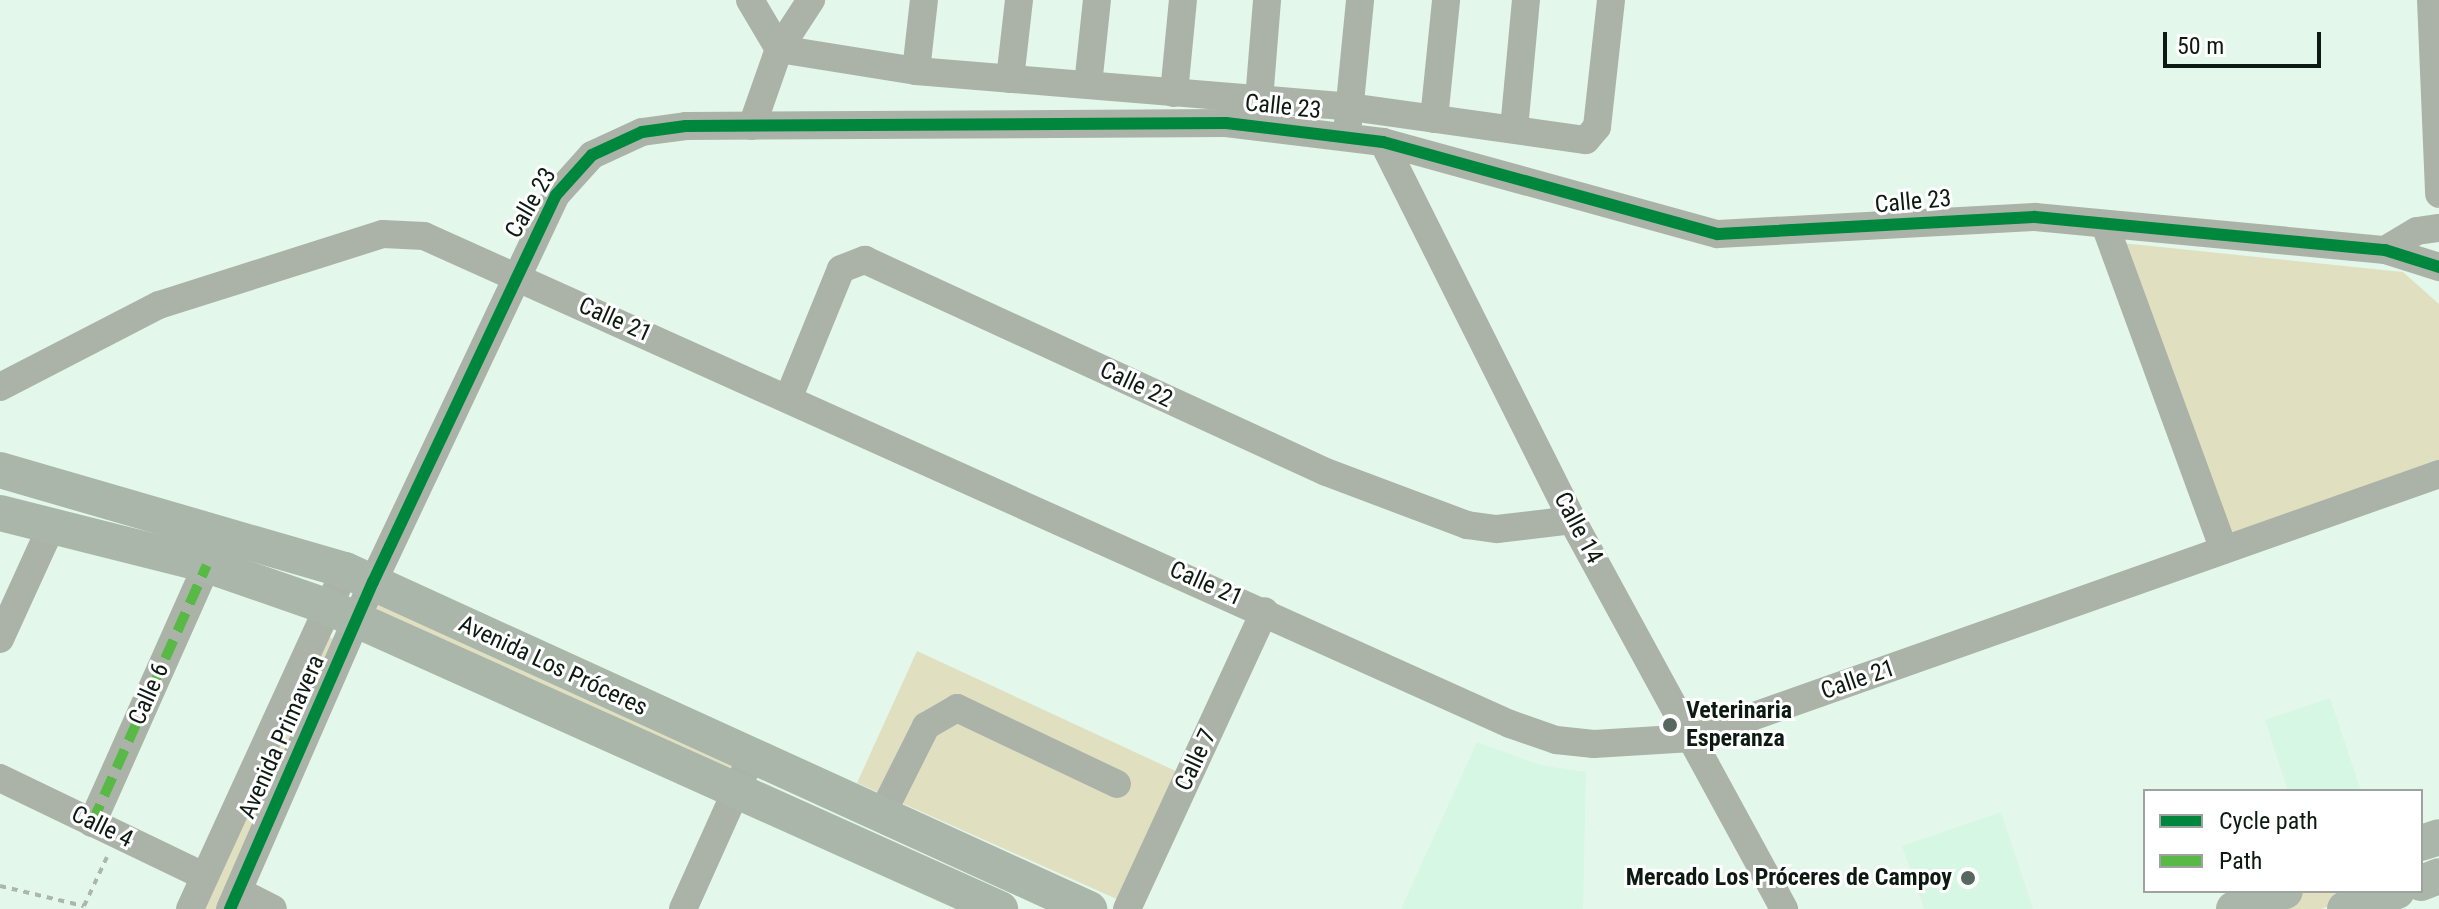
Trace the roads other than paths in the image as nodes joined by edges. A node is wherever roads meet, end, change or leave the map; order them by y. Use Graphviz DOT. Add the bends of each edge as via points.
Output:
graph roads {
  1 [pos="750,0"];
  2 [pos="811,0"];
  3 [pos="924,0"];
  4 [pos="1019,0"];
  5 [pos="1097,0"];
  6 [pos="1183,0"];
  7 [pos="1267,0"];
  8 [pos="1360,0"];
  9 [pos="1446,0"];
  10 [pos="1526,0"];
  11 [pos="1611,0"];
  12 [pos="2431,0"];
  13 [pos="779,49"];
  14 [pos="916,71"];
  15 [pos="1010,79"];
  16 [pos="1088,85"];
  17 [pos="1174,93"];
  18 [pos="1259,100"];
  19 [pos="1350,107"];
  20 [pos="1434,119"];
  21 [pos="752,126"];
  22 [pos="1514,129"];
  23 [pos="1347,136"];
  24 [pos="1383,142"];
  25 [pos="2439,194"];
  26 [pos="2105,225"];
  27 [pos="2439,228"];
  28 [pos="2385,250"];
  29 [pos="2439,267"];
  30 [pos="516,275"];
  31 [pos="0,387"];
  32 [pos="788,399"];
  33 [pos="0,470"];
  34 [pos="2439,474"];
  35 [pos="0,513"];
  36 [pos="1572,520"];
  37 [pos="51,527"];
  38 [pos="2224,550"];
  39 [pos="207,565"];
  40 [pos="359,576"];
  41 [pos="1265,611"];
  42 [pos="343,614"];
  43 [pos="0,639"];
  44 [pos="1692,738"];
  45 [pos="751,758"];
  46 [pos="0,778"];
  47 [pos="1117,784"];
  48 [pos="736,791"];
  49 [pos="881,816"];
  50 [pos="104,829"];
  51 [pos="204,876"];
  52 [pos="2279,893"];
  53 [pos="2391,893"];
  54 [pos="234,900"];
  55 [pos="190,909"];
  56 [pos="273,909"];
  57 [pos="683,909"];
  58 [pos="1000,909"];
  59 [pos="1089,909"];
  60 [pos="1127,909"];
  61 [pos="1784,909"];
  62 [pos="2234,909"];
  63 [pos="2345,909"];
  1 -- 13 [label="street"];
  2 -- 13 [label="street"];
  3 -- 14 [label="street"];
  4 -- 15 [label="street"];
  5 -- 16 [label="street"];
  6 -- 17 [label="street"];
  7 -- 18 [label="street"];
  8 -- 19 [label="street"];
  9 -- 20 [label="street"];
  10 -- 22 [label="street"];
  11 -- 22 [label="street" via="1594,135 1586,140"];
  12 -- 25 [label="street"];
  13 -- 14 [label="street"];
  13 -- 21 [label="street"];
  14 -- 15 [label="street"];
  15 -- 16 [label="street"];
  16 -- 17 [label="street"];
  17 -- 18 [label="street"];
  18 -- 19 [label="street"];
  19 -- 20 [label="street"];
  19 -- 23 [label="street"];
  20 -- 22 [label="street"];
  21 -- 23 [label="street, Calle 23" via="1226,123"];
  21 -- 30 [label="street, Calle 23" via="642,132 592,155 556,195"];
  23 -- 24 [label="street, Calle 23"];
  24 -- 26 [label="street, Calle 23" via="1718,234 2035,217"];
  24 -- 36 [label="street, Calle 14"];
  26 -- 28 [label="street, Calle 23"];
  26 -- 38 [label="street"];
  27 -- 28 [label="street" via="2417,231"];
  28 -- 29 [label="street, Calle 23"];
  30 -- 31 [label="street, Calle 21" via="424,236 383,234 159,305"];
  30 -- 32 [label="street, Calle 21"];
  30 -- 40 [label="street, Calle 23"];
  32 -- 36 [label="street, Calle 22" via="841,269 865,260 1326,472 1467,525 1497,529"];
  32 -- 41 [label="street, Calle 21"];
  33 -- 40 [label="main road, Avenida Los Próceres"];
  34 -- 38 [label="street, Calle 21"];
  35 -- 37 [label="main road, Avenida Los Próceres"];
  36 -- 44 [label="street, Calle 14"];
  37 -- 39 [label="main road, Avenida Los Próceres"];
  37 -- 43 [label="street"];
  38 -- 44 [label="street, Calle 21"];
  39 -- 42 [label="main road, Avenida Los Próceres"];
  39 -- 50 [label="street, Calle 6"];
  40 -- 42 [label="street, Avenida Primavera"];
  40 -- 45 [label="main road, Avenida Los Próceres"];
  41 -- 44 [label="street, Calle 21" via="1556,740 1639,745"];
  41 -- 60 [label="street, Calle 7"];
  42 -- 48 [label="main road, Avenida Los Próceres"];
  42 -- 51 [label="street, Avenida Primavera"];
  42 -- 54 [label="street, Avenida Primavera"];
  44 -- 61 [label="street, Calle 14"];
  45 -- 48 [label="street"];
  45 -- 49 [label="main road, Avenida Los Próceres"];
  46 -- 50 [label="street, Calle 4"];
  47 -- 49 [label="street" via="957,708 926,726"];
  48 -- 57 [label="street"];
  48 -- 58 [label="main road, Avenida Los Próceres"];
  49 -- 59 [label="main road, Avenida Los Próceres"];
  50 -- 51 [label="street, Calle 4"];
  51 -- 55 [label="street, Avenida Primavera"];
  52 -- 62 [label="main road"];
  53 -- 63 [label="main road"];
  54 -- 56 [label="street"];
}
